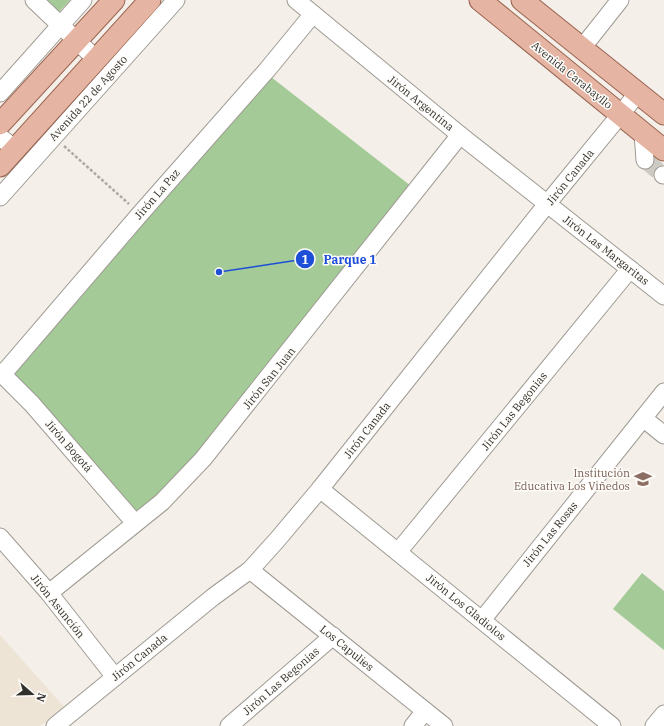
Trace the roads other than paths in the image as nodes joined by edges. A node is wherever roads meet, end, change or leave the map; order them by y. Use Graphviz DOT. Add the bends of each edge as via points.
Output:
graph roads {
  1 [pos="34,0"];
  2 [pos="83,0"];
  3 [pos="114,0"];
  4 [pos="150,0"];
  5 [pos="176,0"];
  6 [pos="296,0"];
  7 [pos="480,0"];
  8 [pos="522,0"];
  9 [pos="620,0"];
  10 [pos="313,14"];
  11 [pos="61,24"];
  12 [pos="77,40"];
  13 [pos="582,48"];
  14 [pos="96,59"];
  15 [pos="0,92"];
  16 [pos="638,93"];
  17 [pos="620,114"];
  18 [pos="664,114"];
  19 [pos="0,124"];
  20 [pos="643,133"];
  21 [pos="460,135"];
  22 [pos="8,143"];
  23 [pos="664,150"];
  24 [pos="645,160"];
  25 [pos="0,166"];
  26 [pos="0,196"];
  27 [pos="547,204"];
  28 [pos="630,269"];
  29 [pos="664,296"];
  30 [pos="1,374"];
  31 [pos="664,392"];
  32 [pos="643,418"];
  33 [pos="664,435"];
  34 [pos="320,489"];
  35 [pos="135,523"];
  36 [pos="0,537"];
  37 [pos="398,552"];
  38 [pos="250,570"];
  39 [pos="49,593"];
  40 [pos="482,620"];
  41 [pos="333,636"];
  42 [pos="115,677"];
  43 [pos="425,711"];
  44 [pos="664,714"];
  45 [pos="55,726"];
  46 [pos="230,726"];
  47 [pos="413,726"];
  48 [pos="444,726"];
  49 [pos="612,726"];
  50 [pos="654,726"];
  1 -- 11 [label="street"];
  2 -- 11 [label="street"];
  3 -- 12 [label="main road"];
  4 -- 14 [label="main road, Avenida 22 de Agosto"];
  5 -- 26 [label="street, Avenida 22 de Agosto"];
  6 -- 10 [label="street, Jirón Argentina"];
  7 -- 17 [label="main road, Avenida Carabayllo"];
  8 -- 13 [label="main road"];
  9 -- 13 [label="street"];
  10 -- 21 [label="street, Jirón Argentina"];
  10 -- 30 [label="street, Jirón La Paz"];
  11 -- 12 [label="street"];
  11 -- 15 [label="street"];
  12 -- 14 [label="street"];
  12 -- 19 [label="main road"];
  13 -- 16 [label="main road"];
  14 -- 22 [label="main road, Avenida 22 de Agosto"];
  16 -- 17 [label="street, Jirón Canada"];
  16 -- 18 [label="main road"];
  17 -- 20 [label="main road, Avenida Carabayllo"];
  17 -- 27 [label="street, Jirón Canada"];
  20 -- 23 [label="main road, Avenida Carabayllo"];
  20 -- 24 [label="street"];
  21 -- 27 [label="street, Jirón Argentina"];
  21 -- 35 [label="street, Jirón San Juan" via="203,460 162,502"];
  22 -- 25 [label="main road, Avenida 22 de Agosto"];
  27 -- 28 [label="street, Jirón Las Margaritas"];
  27 -- 34 [label="street, Jirón Canada"];
  28 -- 29 [label="street, Jirón Las Margaritas"];
  28 -- 37 [label="street, Jirón Las Begonias"];
  30 -- 35 [label="street, Jirón Bogotá" via="32,404"];
  31 -- 32 [label="street, Jirón Las Rosas"];
  32 -- 33 [label="street"];
  32 -- 40 [label="street, Jirón Las Rosas"];
  34 -- 37 [label="street, Jirón Los Gladiolos"];
  34 -- 38 [label="street, Jirón Canada"];
  35 -- 39 [label="street, Jirón San Juan"];
  36 -- 39 [label="street, Jirón Asunción"];
  37 -- 40 [label="street, Jirón Los Gladiolos"];
  38 -- 41 [label="street, Los Capulies"];
  38 -- 42 [label="street, Jirón Canada"];
  39 -- 42 [label="street, Jirón Asunción"];
  40 -- 49 [label="street, Jirón Los Gladiolos"];
  41 -- 43 [label="street, Los Capulies"];
  41 -- 46 [label="street, Jirón Las Begonias"];
  42 -- 45 [label="street, Jirón Canada"];
  43 -- 47 [label="street"];
  43 -- 48 [label="street, Los Capulies"];
  44 -- 50 [label="street"];
}
